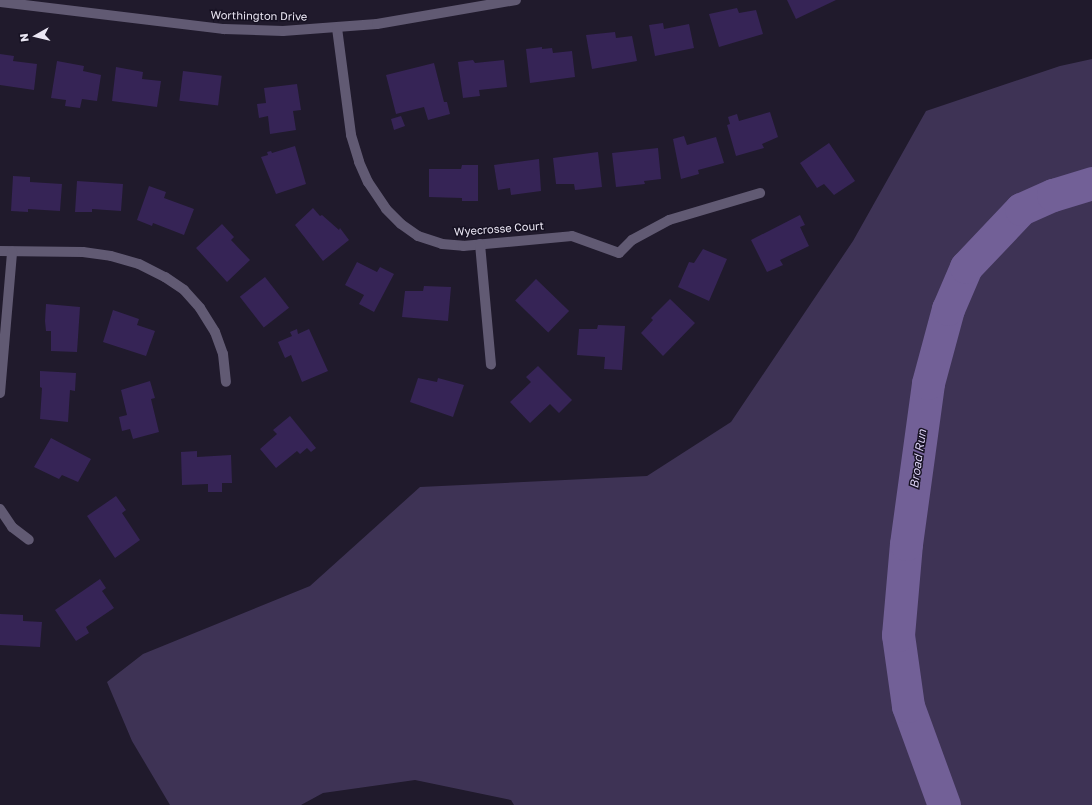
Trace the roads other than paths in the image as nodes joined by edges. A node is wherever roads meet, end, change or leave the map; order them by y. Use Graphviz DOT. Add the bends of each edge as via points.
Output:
graph roads {
  1 [pos="516,0"];
  2 [pos="0,2"];
  3 [pos="337,28"];
  4 [pos="760,193"];
  5 [pos="480,244"];
  6 [pos="0,251"];
  7 [pos="12,252"];
  8 [pos="491,365"];
  9 [pos="226,382"];
  10 [pos="0,393"];
  11 [pos="0,509"];
  12 [pos="29,540"];
  1 -- 3 [label="street, Worthington Drive"];
  2 -- 3 [label="street, Worthington Drive" via="224,29 283,31"];
  3 -- 5 [label="street, Wyecrosse Court" via="351,135 368,182 386,210 418,236 442,244"];
  4 -- 5 [label="street, Wyecrosse Court" via="669,220 632,240 619,253 572,236"];
  5 -- 8 [label="street"];
  6 -- 7 [label="street"];
  7 -- 9 [label="street" via="83,252 112,256 139,264 165,277 184,290 200,308 215,332 223,354"];
  7 -- 10 [label="street"];
  11 -- 12 [label="street" via="12,527"];
}
